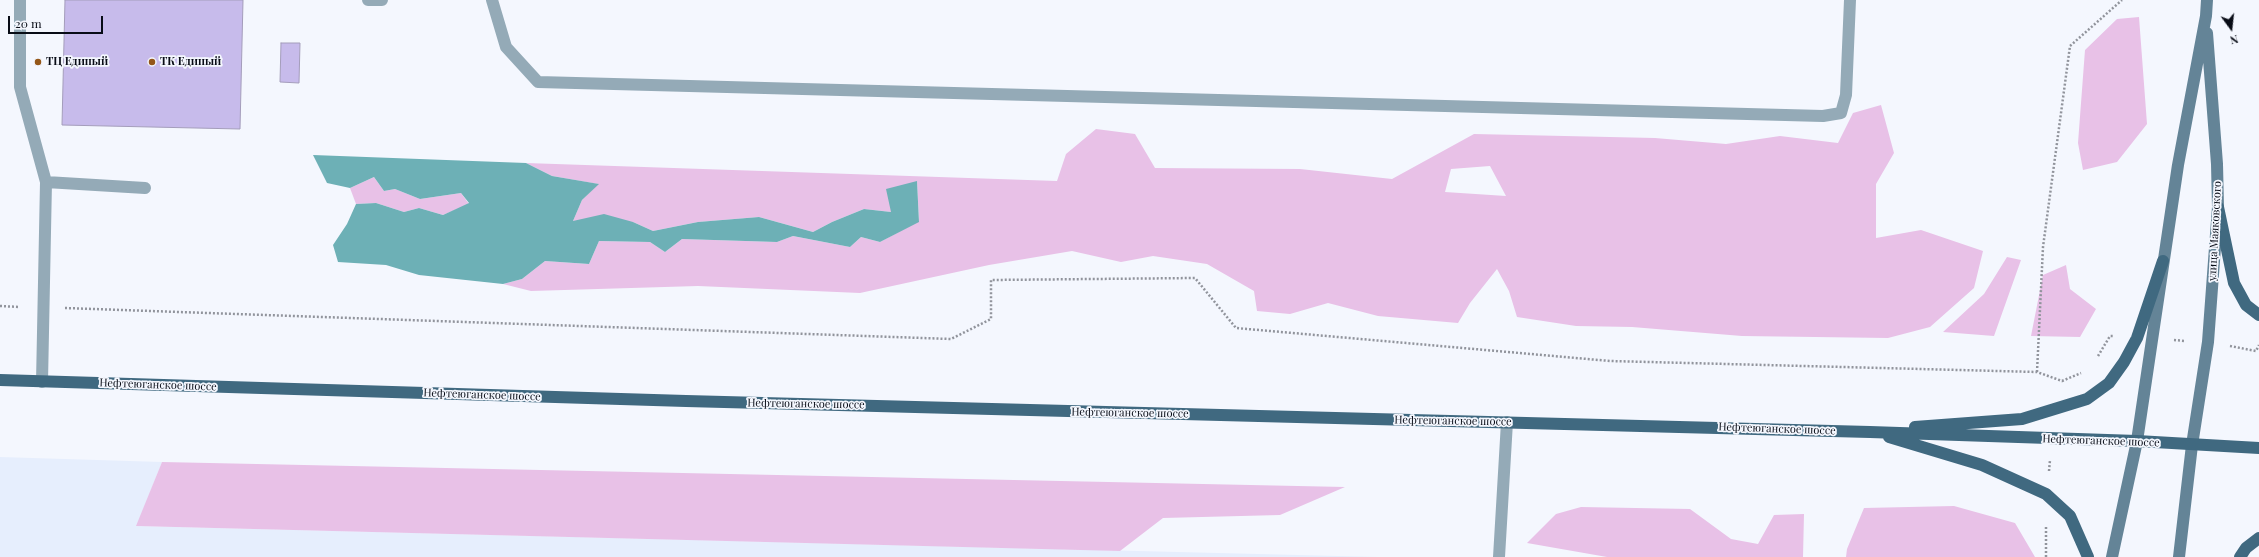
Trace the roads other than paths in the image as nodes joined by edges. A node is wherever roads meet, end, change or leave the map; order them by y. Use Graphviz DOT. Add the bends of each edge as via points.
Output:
graph roads {
  1 [pos="20,0"];
  2 [pos="368,0"];
  3 [pos="382,0"];
  4 [pos="492,0"];
  5 [pos="1850,0"];
  6 [pos="2207,0"];
  7 [pos="2206,16"];
  8 [pos="46,182"];
  9 [pos="145,188"];
  10 [pos="2218,207"];
  11 [pos="2163,261"];
  12 [pos="2259,315"];
  13 [pos="0,380"];
  14 [pos="42,382"];
  15 [pos="1507,422"];
  16 [pos="1870,432"];
  17 [pos="2137,441"];
  18 [pos="2192,445"];
  19 [pos="2259,448"];
  20 [pos="2259,538"];
  21 [pos="1499,557"];
  22 [pos="2088,557"];
  23 [pos="2112,557"];
  24 [pos="2179,557"];
  25 [pos="2240,557"];
  1 -- 8 [label="lane" via="20,87"];
  2 -- 3 [label="lane"];
  4 -- 5 [label="lane" via="506,47 538,82 1823,116 1841,112 1846,95"];
  6 -- 7 [label="main road, улица Маяковского"];
  7 -- 10 [label="main road, улица Маяковского"];
  7 -- 11 [label="main road, улица Маяковского"];
  8 -- 9 [label="lane"];
  8 -- 14 [label="lane"];
  10 -- 12 [label="main road" via="2234,283 2246,305"];
  10 -- 18 [label="main road, улица Маяковского" via="2208,342"];
  11 -- 16 [label="main road" via="2137,338 2124,362 2109,383 2087,400 2022,418"];
  11 -- 17 [label="main road, улица Маяковского" via="2154,339"];
  13 -- 14 [label="main road, Нефтеюганское шоссе"];
  14 -- 15 [label="main road, Нефтеюганское шоссе"];
  15 -- 16 [label="main road, Нефтеюганское шоссе"];
  15 -- 21 [label="lane"];
  16 -- 17 [label="main road, Нефтеюганское шоссе"];
  16 -- 22 [label="main road" via="1982,465 2046,494 2070,516"];
  17 -- 18 [label="main road, Нефтеюганское шоссе"];
  17 -- 23 [label="main road, улица Маяковского"];
  18 -- 19 [label="main road, Нефтеюганское шоссе"];
  18 -- 24 [label="main road, улица Маяковского"];
  20 -- 25 [label="main road" via="2246,548"];
}
